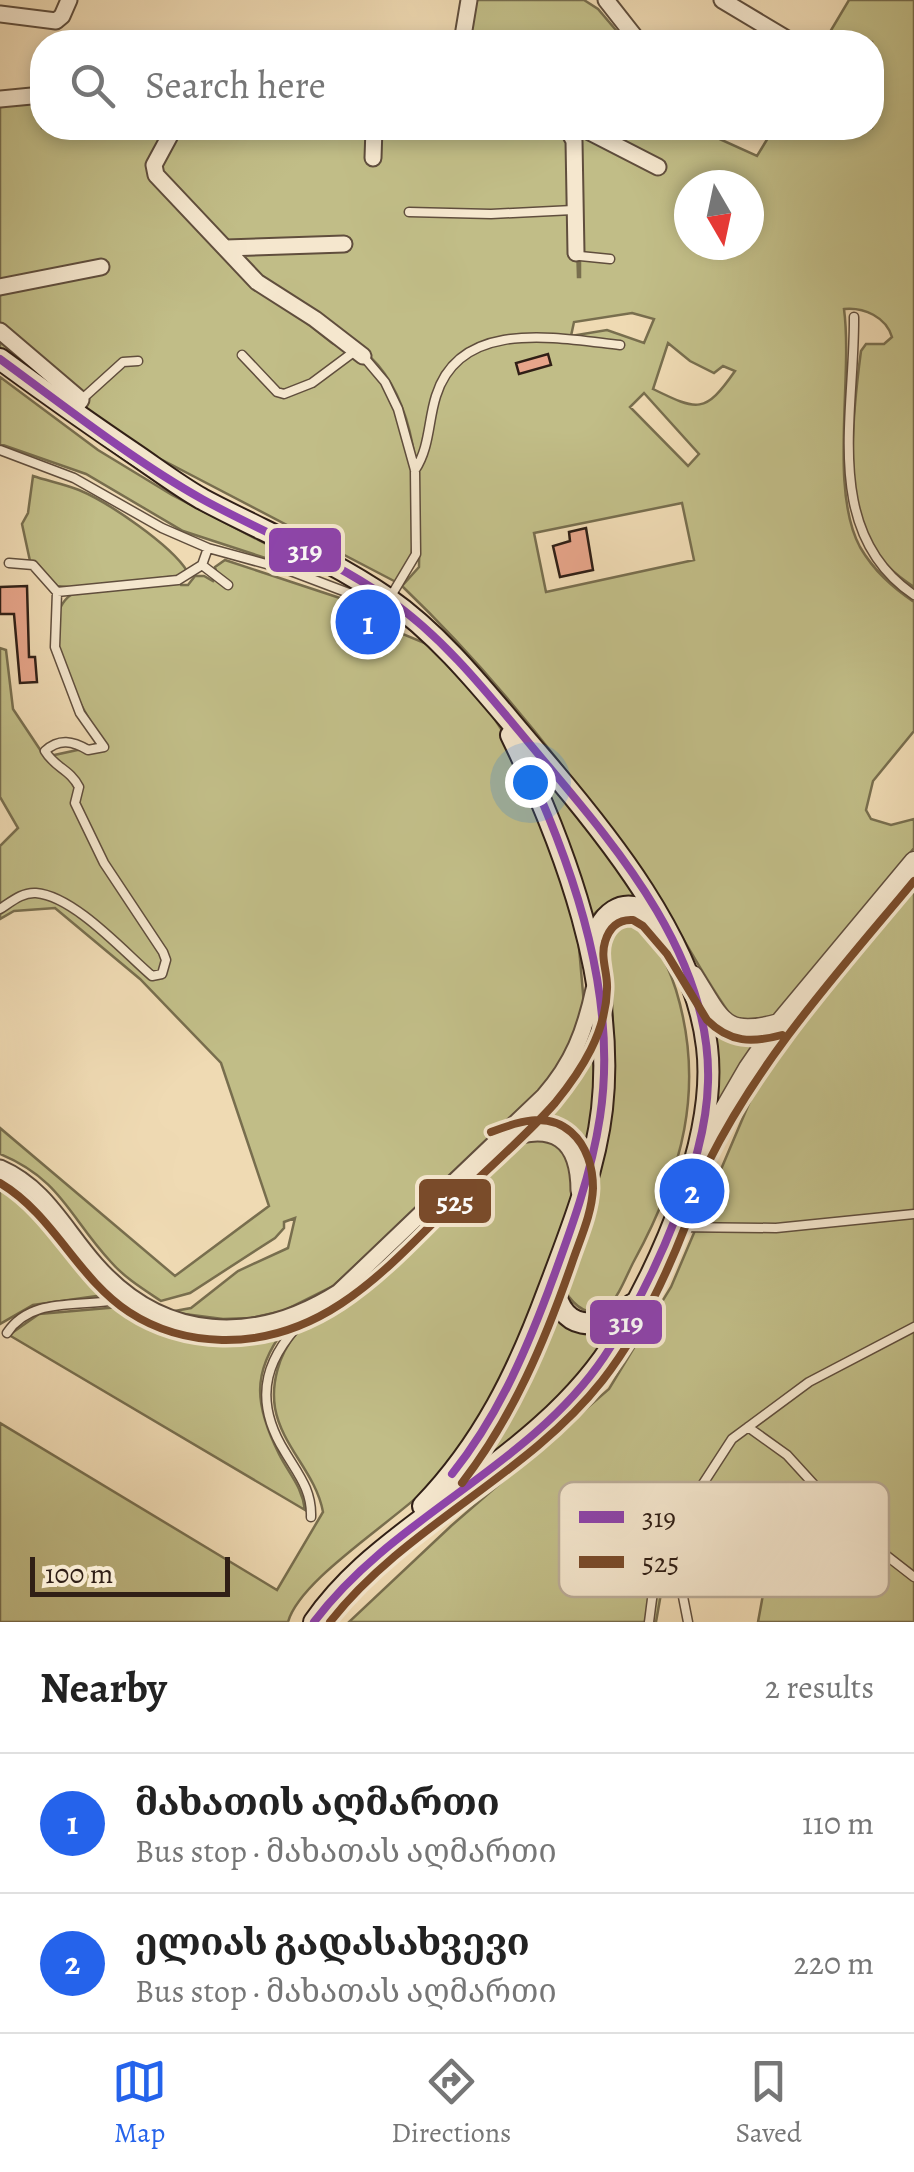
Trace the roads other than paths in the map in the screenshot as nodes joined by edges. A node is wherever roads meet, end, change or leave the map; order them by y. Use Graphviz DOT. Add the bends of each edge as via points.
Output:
graph roads {
  1 [pos="69,0"];
  2 [pos="469,0"];
  3 [pos="606,0"];
  4 [pos="722,0"];
  5 [pos="0,14"];
  6 [pos="464,30"];
  7 [pos="630,30"];
  8 [pos="772,30"];
  9 [pos="30,95"];
  10 [pos="0,99"];
  11 [pos="168,140"];
  12 [pos="374,140"];
  13 [pos="573,140"];
  14 [pos="605,140"];
  15 [pos="374,158"];
  16 [pos="658,167"];
  17 [pos="573,210"];
  18 [pos="408,212"];
  19 [pos="344,244"];
  20 [pos="226,248"];
  21 [pos="576,253"];
  22 [pos="610,258"];
  23 [pos="101,267"];
  24 [pos="0,287"];
  25 [pos="854,318"];
  26 [pos="0,330"];
  27 [pos="620,345"];
  28 [pos="359,353"];
  29 [pos="242,356"];
  30 [pos="0,360"];
  31 [pos="138,361"];
  32 [pos="77,406"];
  33 [pos="0,450"];
  34 [pos="415,470"];
  35 [pos="208,548"];
  36 [pos="9,563"];
  37 [pos="202,566"];
  38 [pos="228,586"];
  39 [pos="57,592"];
  40 [pos="914,595"];
  41 [pos="388,599"];
  42 [pos="420,623"];
  43 [pos="498,708"];
  44 [pos="914,861"];
  45 [pos="0,909"];
  46 [pos="665,927"];
  47 [pos="590,955"];
  48 [pos="685,963"];
  49 [pos="595,985"];
  50 [pos="780,1023"];
  51 [pos="496,1144"];
  52 [pos="696,1157"];
  53 [pos="0,1168"];
  54 [pos="580,1202"];
  55 [pos="914,1214"];
  56 [pos="672,1227"];
  57 [pos="552,1280"];
  58 [pos="130,1296"];
  59 [pos="636,1302"];
  60 [pos="318,1306"];
  61 [pos="914,1328"];
  62 [pos="7,1334"];
  63 [pos="748,1427"];
  64 [pos="704,1482"];
  65 [pos="812,1482"];
  66 [pos="310,1517"];
  67 [pos="376,1554"];
  68 [pos="889,1558"];
  69 [pos="914,1577"];
  70 [pos="652,1597"];
  71 [pos="683,1597"];
  72 [pos="314,1622"];
  73 [pos="649,1622"];
  74 [pos="688,1622"];
  1 -- 5 [label="street" via="56,20"];
  2 -- 6 [label="street"];
  3 -- 7 [label="street"];
  4 -- 8 [label="street"];
  9 -- 10 [label="street"];
  11 -- 20 [label="street" via="154,165 156,176"];
  12 -- 15 [label="street"];
  13 -- 17 [label="street"];
  14 -- 16 [label="street"];
  17 -- 18 [label="lane"];
  17 -- 21 [label="street"];
  19 -- 20 [label="street"];
  20 -- 28 [label="street" via="258,282"];
  21 -- 22 [label="lane"];
  23 -- 24 [label="street"];
  25 -- 40 [label="lane" via="855,518 884,571"];
  26 -- 32 [label="street"];
  27 -- 34 [label="lane" via="492,340 473,348 451,364 436,395 425,455"];
  28 -- 29 [label="lane" via="284,394"];
  28 -- 34 [label="lane" via="398,409"];
  30 -- 32 [label="main road"];
  31 -- 32 [label="lane" via="123,362"];
  32 -- 41 [label="main road" via="199,497 338,566"];
  33 -- 35 [label="lane" via="74,478"];
  34 -- 41 [label="lane" via="416,554"];
  35 -- 37 [label="lane"];
  35 -- 42 [label="lane" via="351,592"];
  36 -- 39 [label="lane" via="33,565"];
  37 -- 38 [label="lane"];
  37 -- 39 [label="lane" via="178,580"];
  39 -- 45 [label="lane" via="54,647 80,712 104,747 88,750 73,741 46,750 52,764 74,777 75,803 104,863 163,952 165,970 152,976 56,899 36,893"];
  41 -- 42 [label="main road"];
  42 -- 43 [label="main road"];
  43 -- 46 [label="main road" via="581,806"];
  43 -- 47 [label="main road" via="543,801"];
  44 -- 50 [label="street"];
  46 -- 47 [label="main road" via="644,909 614,910 594,933"];
  46 -- 48 [label="main road"];
  47 -- 49 [label="main road"];
  48 -- 50 [label="street" via="728,1024 752,1030"];
  48 -- 52 [label="main road" via="708,1048"];
  49 -- 51 [label="street" via="570,1063"];
  49 -- 54 [label="main road" via="602,1110"];
  50 -- 52 [label="street"];
  51 -- 54 [label="street" via="526,1133 563,1140 575,1156"];
  51 -- 60 [label="street" via="362,1273"];
  52 -- 56 [label="main road"];
  53 -- 58 [label="street" via="38,1190 99,1269"];
  54 -- 57 [label="main road"];
  55 -- 56 [label="lane" via="776,1228"];
  56 -- 59 [label="main road"];
  57 -- 59 [label="main road" via="564,1313 580,1322 598,1324"];
  57 -- 67 [label="main road" via="505,1394 466,1458"];
  58 -- 60 [label="street" via="166,1319 224,1327 284,1320"];
  58 -- 62 [label="lane" via="48,1306 22,1317"];
  59 -- 67 [label="main road" via="580,1388 480,1476"];
  60 -- 66 [label="lane" via="274,1354 267,1382 268,1413 312,1501"];
  61 -- 63 [label="lane" via="809,1382"];
  63 -- 64 [label="lane" via="732,1439"];
  63 -- 65 [label="lane"];
  67 -- 72 [label="main road" via="335,1590"];
  68 -- 69 [label="lane"];
  70 -- 73 [label="lane"];
  71 -- 74 [label="lane"];
}
